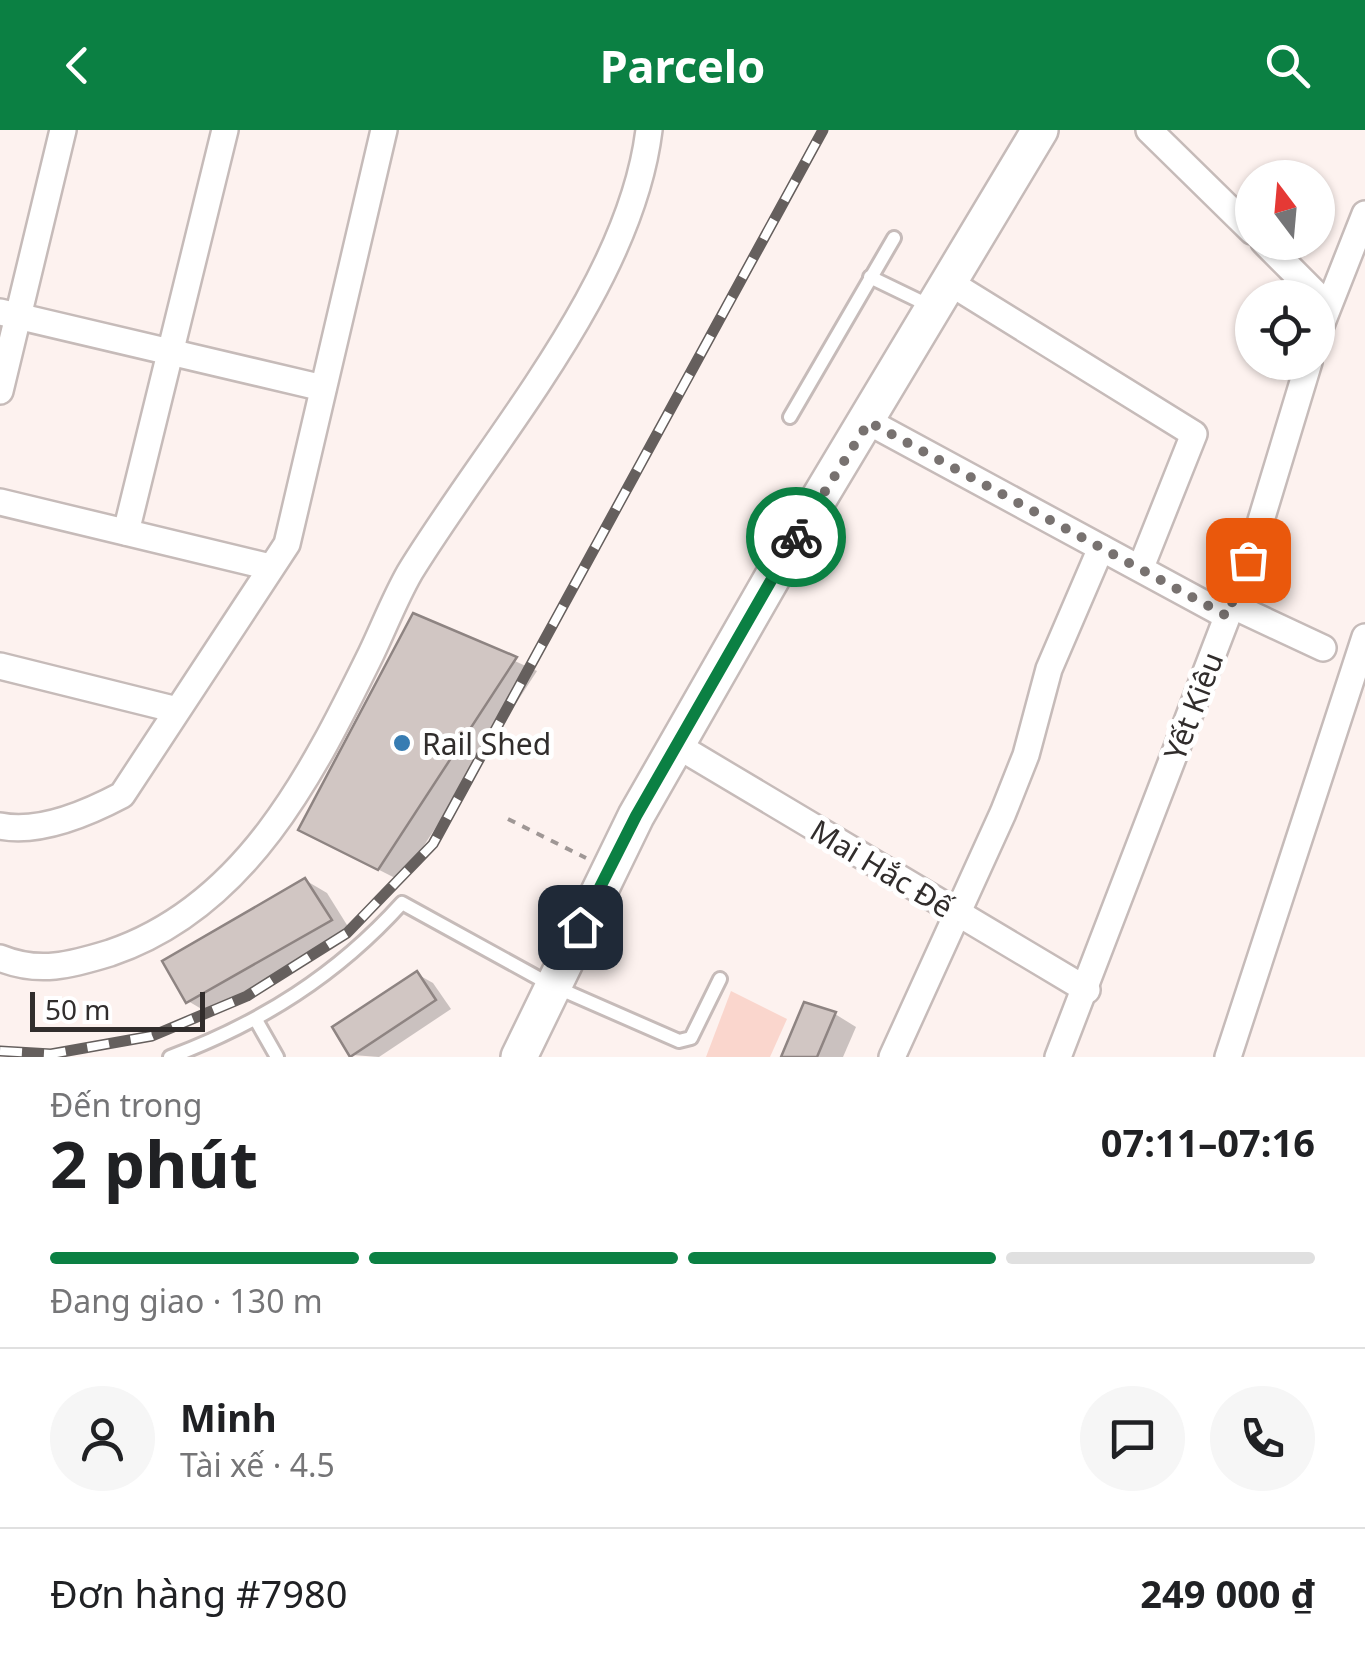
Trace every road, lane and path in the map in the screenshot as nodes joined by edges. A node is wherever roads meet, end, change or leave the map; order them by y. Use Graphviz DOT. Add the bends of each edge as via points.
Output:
graph roads {
  1 [pos="63,130"];
  2 [pos="225,130"];
  3 [pos="383,130"];
  4 [pos="650,130"];
  5 [pos="1040,130"];
  6 [pos="1149,130"];
  7 [pos="1365,214"];
  8 [pos="1235,215"];
  9 [pos="894,238"];
  10 [pos="1282,260"];
  11 [pos="870,277"];
  12 [pos="1302,280"];
  13 [pos="1335,283"];
  14 [pos="944,297"];
  15 [pos="9,314"];
  16 [pos="170,353"];
  17 [pos="1302,380"];
  18 [pos="323,388"];
  19 [pos="0,391"];
  20 [pos="790,417"];
  21 [pos="869,422"];
  22 [pos="0,502"];
  23 [pos="126,532"];
  24 [pos="1101,548"];
  25 [pos="270,567"];
  26 [pos="1141,567"];
  27 [pos="1229,610"];
  28 [pos="1365,636"];
  29 [pos="1323,648"];
  30 [pos="0,666"];
  31 [pos="178,710"];
  32 [pos="678,746"];
  33 [pos="508,819"];
  34 [pos="0,826"];
  35 [pos="608,869"];
  36 [pos="956,912"];
  37 [pos="0,958"];
  38 [pos="720,980"];
  39 [pos="552,985"];
  40 [pos="1086,990"];
  41 [pos="256,1020"];
  42 [pos="170,1057"];
  43 [pos="277,1057"];
  44 [pos="519,1057"];
  45 [pos="892,1057"];
  46 [pos="1058,1057"];
  47 [pos="1228,1057"];
  1 -- 15 [label="street"];
  2 -- 16 [label="street"];
  3 -- 18 [label="street"];
  4 -- 37 [label="street" via="638,190 613,256 483,468 409,574 272,832 226,881 134,944 53,968"];
  5 -- 14 [label="street"];
  6 -- 8 [label="street"];
  7 -- 13 [label="street"];
  9 -- 11 [label="lane"];
  10 -- 12 [label="street"];
  11 -- 14 [label="lane"];
  11 -- 20 [label="lane"];
  14 -- 21 [label="street"];
  14 -- 26 [label="street" via="1194,434"];
  15 -- 16 [label="street"];
  15 -- 19 [label="street"];
  16 -- 18 [label="street"];
  16 -- 23 [label="street"];
  17 -- 27 [label="street, Yết Kiêu"];
  18 -- 25 [label="street" via="287,544"];
  21 -- 24 [label="street"];
  21 -- 32 [label="street"];
  22 -- 23 [label="street"];
  23 -- 25 [label="street"];
  24 -- 26 [label="street"];
  24 -- 36 [label="street" via="1049,669 1003,813"];
  25 -- 31 [label="street"];
  26 -- 27 [label="street"];
  27 -- 29 [label="street"];
  27 -- 40 [label="street, Yết Kiêu"];
  28 -- 47 [label="street"];
  30 -- 31 [label="street"];
  31 -- 34 [label="street" via="122,795 91,812 16,829"];
  32 -- 35 [label="street"];
  32 -- 36 [label="street, Mai Hắc Đế"];
  33 -- 35 [label="path"];
  35 -- 39 [label="street"];
  36 -- 40 [label="street, Mai Hắc Đế"];
  36 -- 45 [label="street"];
  38 -- 39 [label="lane" via="691,1038 679,1041"];
  39 -- 41 [label="lane" via="402,903 353,955"];
  39 -- 44 [label="street"];
  40 -- 46 [label="street, Yết Kiêu"];
  41 -- 42 [label="lane"];
  41 -- 43 [label="lane"];
}
